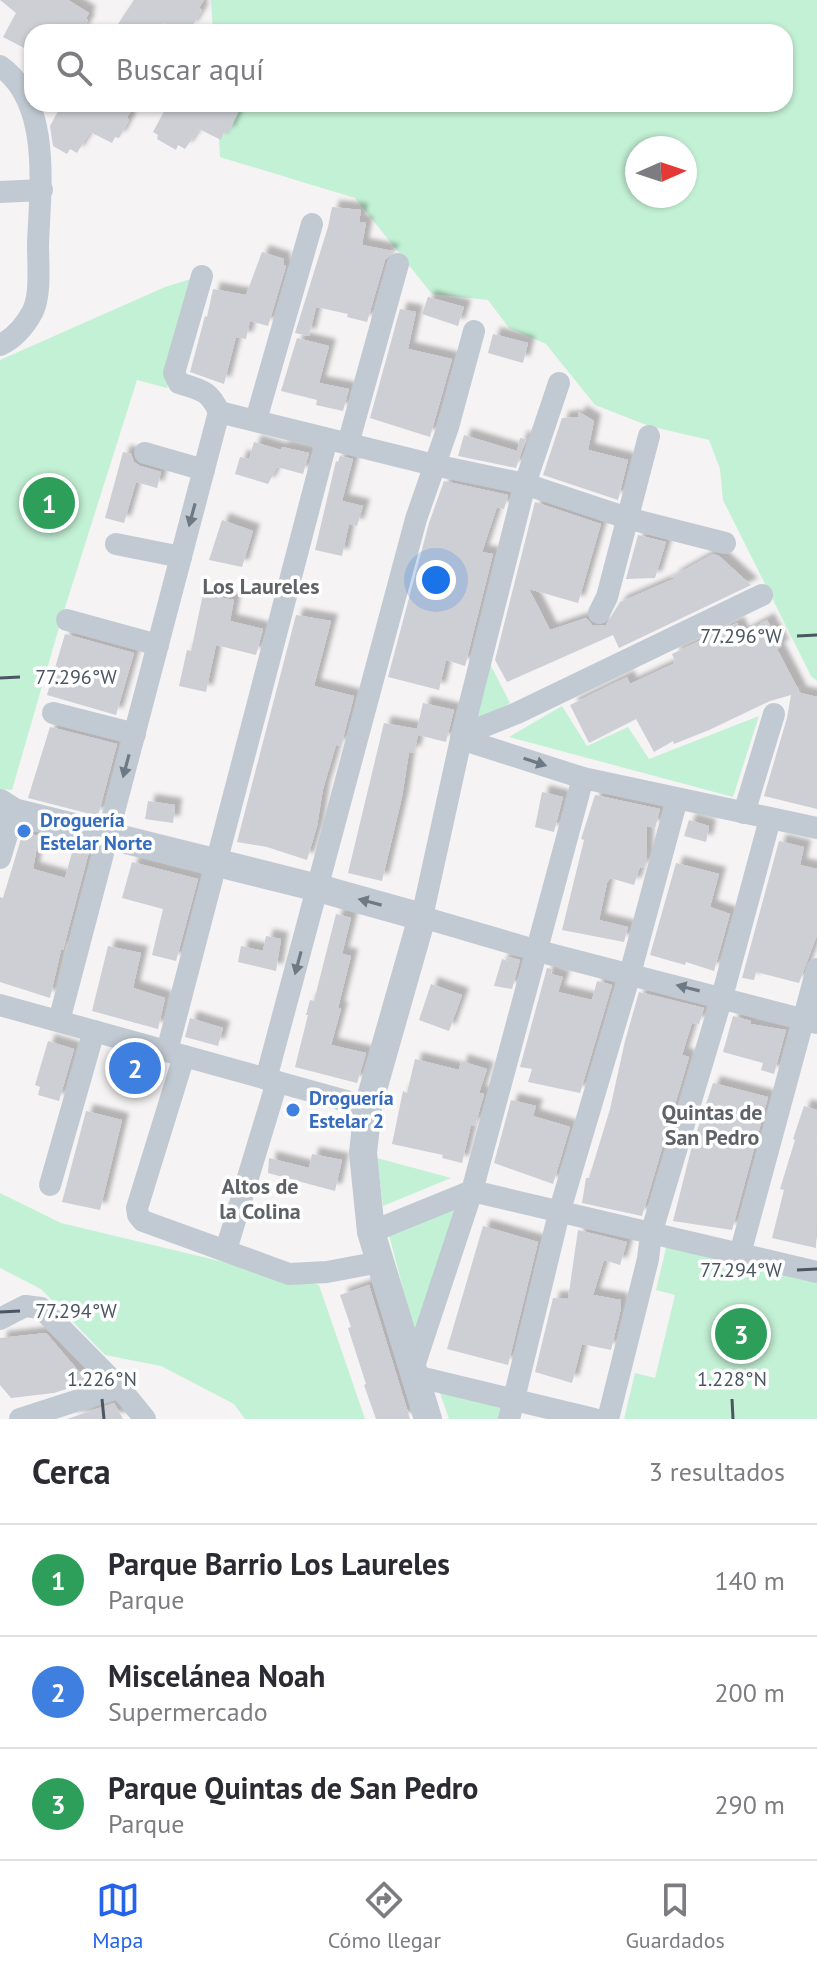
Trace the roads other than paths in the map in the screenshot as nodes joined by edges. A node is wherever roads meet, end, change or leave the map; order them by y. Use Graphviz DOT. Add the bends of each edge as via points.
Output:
graph roads {
  1 [pos="0,66"];
  2 [pos="24,98"];
  3 [pos="30,112"];
  4 [pos="42,190"];
  5 [pos="0,192"];
  6 [pos="312,224"];
  7 [pos="398,264"];
  8 [pos="202,276"];
  9 [pos="474,331"];
  10 [pos="0,345"];
  11 [pos="559,383"];
  12 [pos="219,412"];
  13 [pos="256,420"];
  14 [pos="649,436"];
  15 [pos="338,442"];
  16 [pos="145,453"];
  17 [pos="434,465"];
  18 [pos="204,470"];
  19 [pos="525,484"];
  20 [pos="627,518"];
  21 [pos="725,543"];
  22 [pos="116,544"];
  23 [pos="181,557"];
  24 [pos="762,595"];
  25 [pos="599,613"];
  26 [pos="67,620"];
  27 [pos="158,645"];
  28 [pos="53,713"];
  29 [pos="774,714"];
  30 [pos="135,734"];
  31 [pos="461,737"];
  32 [pos="583,778"];
  33 [pos="677,799"];
  34 [pos="7,807"];
  35 [pos="744,813"];
  36 [pos="770,819"];
  37 [pos="817,828"];
  38 [pos="108,836"];
  39 [pos="0,858"];
  40 [pos="217,863"];
  41 [pos="318,888"];
  42 [pos="422,917"];
  43 [pos="538,951"];
  44 [pos="817,969"];
  45 [pos="630,974"];
  46 [pos="722,997"];
  47 [pos="1,1008"];
  48 [pos="59,1021"];
  49 [pos="811,1022"];
  50 [pos="94,1031"];
  51 [pos="176,1054"];
  52 [pos="272,1080"];
  53 [pos="368,1107"];
  54 [pos="50,1185"];
  55 [pos="472,1191"];
  56 [pos="559,1213"];
  57 [pos="371,1232"];
  58 [pos="651,1234"];
  59 [pos="226,1250"];
  60 [pos="740,1254"];
  61 [pos="380,1262"];
  62 [pos="817,1272"];
  63 [pos="0,1319"];
  64 [pos="414,1373"];
  65 [pos="119,1387"];
  66 [pos="512,1410"];
  67 [pos="20,1419"];
  68 [pos="145,1419"];
  69 [pos="428,1419"];
  70 [pos="594,1419"];
  71 [pos="608,1419"];
  1 -- 2 [label="street" via="14,76"];
  3 -- 4 [label="street" via="38,135"];
  4 -- 5 [label="street"];
  4 -- 10 [label="street" via="34,308 14,338"];
  6 -- 13 [label="street"];
  7 -- 15 [label="street"];
  8 -- 12 [label="street" via="174,373 179,383 212,397"];
  9 -- 17 [label="street"];
  11 -- 19 [label="street"];
  12 -- 13 [label="street"];
  12 -- 18 [label="street"];
  13 -- 15 [label="street"];
  14 -- 20 [label="street"];
  15 -- 17 [label="street"];
  15 -- 40 [label="street"];
  16 -- 18 [label="street"];
  17 -- 19 [label="street"];
  17 -- 41 [label="street"];
  18 -- 23 [label="street, one-way"];
  19 -- 20 [label="street"];
  19 -- 31 [label="street"];
  20 -- 21 [label="street"];
  20 -- 25 [label="street"];
  22 -- 23 [label="street"];
  23 -- 27 [label="street"];
  24 -- 31 [label="street"];
  26 -- 27 [label="street"];
  27 -- 30 [label="street"];
  28 -- 30 [label="street"];
  29 -- 35 [label="street"];
  30 -- 38 [label="street, one-way"];
  31 -- 32 [label="street, one-way"];
  31 -- 42 [label="street"];
  32 -- 33 [label="street"];
  32 -- 43 [label="street"];
  33 -- 35 [label="street"];
  33 -- 45 [label="street"];
  34 -- 38 [label="street"];
  34 -- 39 [label="street"];
  35 -- 36 [label="street"];
  36 -- 37 [label="street"];
  36 -- 46 [label="street"];
  38 -- 40 [label="street"];
  38 -- 48 [label="street"];
  40 -- 41 [label="street"];
  40 -- 51 [label="street"];
  42 -- 41 [label="street, one-way"];
  41 -- 52 [label="street, one-way"];
  42 -- 43 [label="street"];
  42 -- 53 [label="street"];
  43 -- 45 [label="street"];
  43 -- 55 [label="street"];
  44 -- 49 [label="street"];
  46 -- 45 [label="street, one-way"];
  45 -- 56 [label="street"];
  46 -- 49 [label="street"];
  46 -- 58 [label="street"];
  47 -- 48 [label="street"];
  48 -- 50 [label="street"];
  49 -- 60 [label="street"];
  50 -- 51 [label="street"];
  50 -- 54 [label="street"];
  51 -- 52 [label="street"];
  51 -- 59 [label="street" via="138,1215"];
  52 -- 53 [label="street"];
  52 -- 59 [label="street"];
  53 -- 57 [label="street" via="363,1153"];
  55 -- 56 [label="street"];
  55 -- 57 [label="street"];
  55 -- 64 [label="street"];
  56 -- 58 [label="street"];
  56 -- 66 [label="street"];
  57 -- 61 [label="street"];
  58 -- 60 [label="street"];
  58 -- 71 [label="street"];
  59 -- 61 [label="street" via="289,1274"];
  60 -- 62 [label="street"];
  61 -- 64 [label="street"];
  63 -- 65 [label="street" via="25,1306 41,1308"];
  64 -- 66 [label="street"];
  64 -- 69 [label="street"];
  65 -- 67 [label="street"];
  65 -- 68 [label="street"];
  66 -- 70 [label="street"];
}
